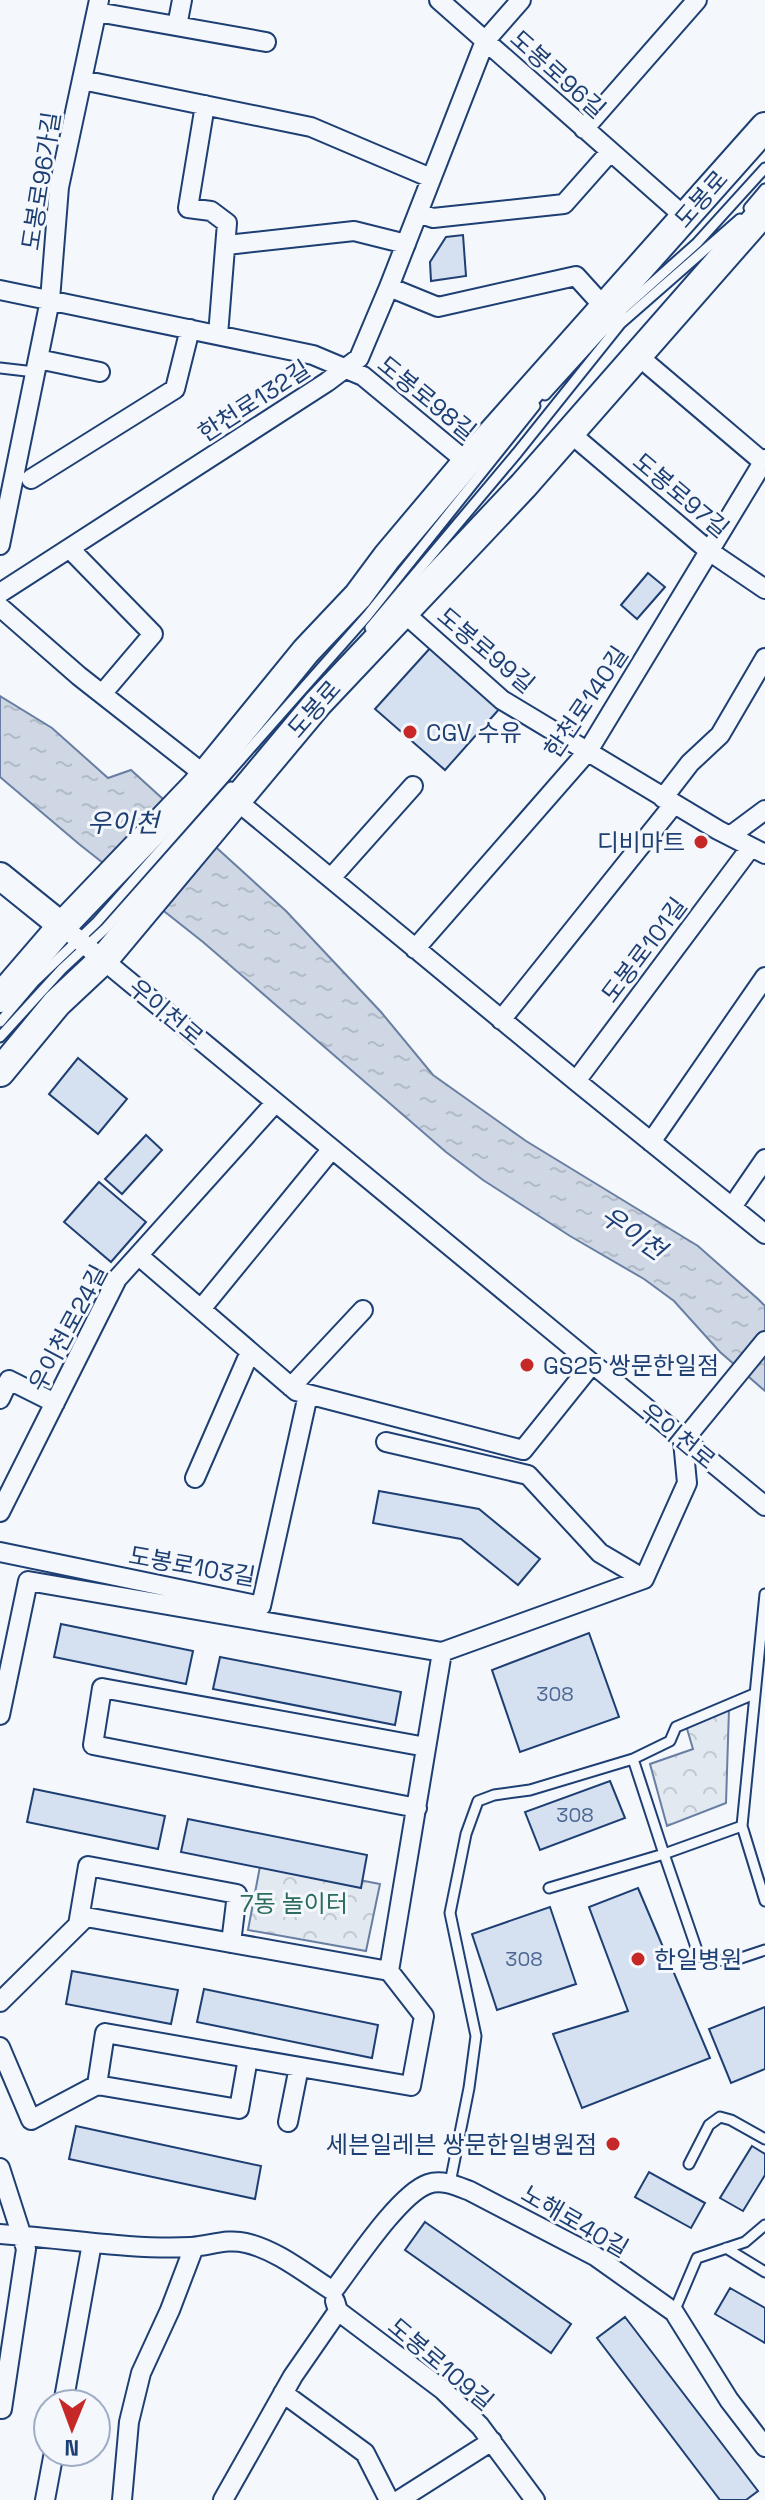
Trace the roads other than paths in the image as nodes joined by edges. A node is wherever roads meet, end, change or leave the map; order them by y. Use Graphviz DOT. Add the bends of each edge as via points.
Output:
graph roads {
  1 [pos="79,0"];
  2 [pos="182,0"];
  3 [pos="439,0"];
  4 [pos="521,0"];
  5 [pos="697,0"];
  6 [pos="98,5"];
  7 [pos="177,26"];
  8 [pos="485,41"];
  9 [pos="266,42"];
  10 [pos="82,80"];
  11 [pos="205,105"];
  12 [pos="765,127"];
  13 [pos="584,129"];
  14 [pos="610,152"];
  15 [pos="765,168"];
  16 [pos="431,178"];
  17 [pos="765,189"];
  18 [pos="765,210"];
  19 [pos="418,213"];
  20 [pos="685,217"];
  21 [pos="406,244"];
  22 [pos="227,245"];
  23 [pos="389,287"];
  24 [pos="0,290"];
  25 [pos="50,300"];
  26 [pos="605,308"];
  27 [pos="190,329"];
  28 [pos="218,335"];
  29 [pos="637,355"];
  30 [pos="36,365"];
  31 [pos="347,367"];
  32 [pos="0,368"];
  33 [pos="100,372"];
  34 [pos="570,433"];
  35 [pos="764,461"];
  36 [pos="467,462"];
  37 [pos="31,479"];
  38 [pos="758,487"];
  39 [pos="0,545"];
  40 [pos="70,549"];
  41 [pos="709,551"];
  42 [pos="765,589"];
  43 [pos="0,593"];
  44 [pos="0,607"];
  45 [pos="403,612"];
  46 [pos="358,643"];
  47 [pos="351,652"];
  48 [pos="765,658"];
  49 [pos="102,694"];
  50 [pos="588,751"];
  51 [pos="256,759"];
  52 [pos="246,770"];
  53 [pos="413,786"];
  54 [pos="215,795"];
  55 [pos="668,801"];
  56 [pos="765,810"];
  57 [pos="730,836"];
  58 [pos="758,850"];
  59 [pos="0,876"];
  60 [pos="331,878"];
  61 [pos="92,933"];
  62 [pos="415,949"];
  63 [pos="765,977"];
  64 [pos="0,998"];
  65 [pos="501,1020"];
  66 [pos="0,1022"];
  67 [pos="0,1037"];
  68 [pos="0,1072"];
  69 [pos="576,1081"];
  70 [pos="275,1103"];
  71 [pos="651,1142"];
  72 [pos="331,1150"];
  73 [pos="765,1159"];
  74 [pos="732,1207"];
  75 [pos="765,1234"];
  76 [pos="139,1256"];
  77 [pos="201,1309"];
  78 [pos="363,1310"];
  79 [pos="765,1341"];
  80 [pos="250,1352"];
  81 [pos="592,1364"];
  82 [pos="299,1391"];
  83 [pos="0,1399"];
  84 [pos="55,1403"];
  85 [pos="683,1441"];
  86 [pos="386,1442"];
  87 [pos="195,1478"];
  88 [pos="765,1506"];
  89 [pos="0,1512"];
  90 [pos="0,1552"];
  91 [pos="644,1579"];
  92 [pos="765,1594"];
  93 [pos="442,1652"];
  94 [pos="754,1694"];
  95 [pos="0,1715"];
  96 [pos="426,1747"];
  97 [pos="633,1759"];
  98 [pos="417,1808"];
  99 [pos="742,1826"];
  100 [pos="664,1854"];
  101 [pos="549,1888"];
  102 [pos="765,1901"];
  103 [pos="78,1925"];
  104 [pos="231,1943"];
  105 [pos="765,1950"];
  106 [pos="389,1971"];
  107 [pos="0,2002"];
  108 [pos="0,2047"];
  109 [pos="248,2058"];
  110 [pos="299,2067"];
  111 [pos="97,2085"];
  112 [pos="288,2122"];
  113 [pos="765,2139"];
  114 [pos="689,2164"];
  115 [pos="0,2168"];
  116 [pos="450,2183"];
  117 [pos="765,2225"];
  118 [pos="0,2234"];
  119 [pos="24,2236"];
  120 [pos="92,2243"];
  121 [pos="194,2247"];
  122 [pos="726,2248"];
  123 [pos="765,2272"];
  124 [pos="333,2291"];
  125 [pos="338,2311"];
  126 [pos="674,2312"];
  127 [pos="66,2388"];
  128 [pos="283,2393"];
  129 [pos="2,2409"];
  130 [pos="492,2441"];
  131 [pos="765,2447"];
  132 [pos="51,2468"];
  133 [pos="45,2500"];
  134 [pos="122,2500"];
  135 [pos="223,2500"];
  136 [pos="389,2500"];
  137 [pos="399,2500"];
  138 [pos="535,2500"];
  1 -- 6 [label="street"];
  2 -- 7 [label="street"];
  3 -- 8 [label="street, 도봉로96길"];
  4 -- 8 [label="street, 한천로132길"];
  5 -- 13 [label="street"];
  6 -- 7 [label="street"];
  6 -- 10 [label="street, 도봉로96가길"];
  7 -- 9 [label="street"];
  8 -- 13 [label="street, 도봉로96길"];
  8 -- 16 [label="street, 한천로132길"];
  10 -- 11 [label="street"];
  10 -- 25 [label="street, 도봉로96가길" via="59,187"];
  11 -- 16 [label="street" via="311,127"];
  11 -- 22 [label="street" via="188,208 211,211 227,223"];
  12 -- 20 [label="main road, 도봉로"];
  13 -- 14 [label="street, 도봉로96길"];
  14 -- 19 [label="street, 도봉로96길" via="564,204 433,218"];
  14 -- 20 [label="street, 도봉로96길"];
  15 -- 54 [label="lane" via="697,243 623,309 534,408"];
  16 -- 19 [label="street, 한천로132길"];
  17 -- 46 [label="lane" via="739,220 621,323"];
  18 -- 29 [label="main road, 도봉로"];
  19 -- 21 [label="street, 한천로132길"];
  20 -- 26 [label="main road, 도봉로"];
  21 -- 22 [label="street" via="354,231"];
  21 -- 23 [label="street, 한천로132길"];
  22 -- 28 [label="street"];
  23 -- 26 [label="street" via="438,307 576,276"];
  23 -- 31 [label="street, 한천로132길" via="359,358"];
  24 -- 25 [label="street, 도봉로98길"];
  25 -- 27 [label="street, 도봉로98길"];
  25 -- 30 [label="street, 도봉로96가길"];
  26 -- 36 [label="main road, 도봉로"];
  27 -- 28 [label="street, 도봉로98길"];
  27 -- 37 [label="street" via="175,389"];
  28 -- 31 [label="street, 도봉로98길"];
  29 -- 34 [label="main road, 도봉로"];
  29 -- 35 [label="street"];
  30 -- 32 [label="lane"];
  30 -- 33 [label="street"];
  30 -- 39 [label="street, 도봉로96가길"];
  31 -- 36 [label="street, 도봉로98길"];
  31 -- 40 [label="street, 한천로132길"];
  34 -- 41 [label="street, 도봉로97길"];
  34 -- 45 [label="main road, 도봉로"];
  35 -- 38 [label="street, 한천로140길"];
  36 -- 54 [label="main road, 도봉로" via="306,651"];
  38 -- 41 [label="street, 한천로140길"];
  40 -- 43 [label="street, 한천로132길"];
  40 -- 49 [label="street" via="153,634"];
  41 -- 42 [label="street, 도봉로97길"];
  41 -- 50 [label="street, 한천로140길"];
  44 -- 49 [label="street"];
  45 -- 50 [label="street, 도봉로99길" via="502,700"];
  45 -- 54 [label="main road, 도봉로" via="318,703"];
  47 -- 51 [label="lane"];
  48 -- 55 [label="street" via="720,735 690,763"];
  49 -- 54 [label="street"];
  50 -- 55 [label="street, 도봉로99길"];
  50 -- 62 [label="street, 한천로140길"];
  52 -- 54 [label="lane"];
  53 -- 60 [label="street"];
  54 -- 60 [label="street"];
  54 -- 61 [label="main road"];
  54 -- 61 [label="main road, 도봉로"];
  55 -- 57 [label="street, 도봉로99길"];
  55 -- 65 [label="street"];
  56 -- 57 [label="street"];
  57 -- 58 [label="street, 도봉로99길"];
  58 -- 69 [label="street, 도봉로101길"];
  59 -- 61 [label="street, 우이천로"];
  60 -- 62 [label="street"];
  61 -- 64 [label="main road, 도봉로"];
  61 -- 66 [label="lane" via="34,982"];
  61 -- 67 [label="lane"];
  61 -- 68 [label="main road, 도봉로" via="57,1003"];
  61 -- 70 [label="street, 우이천로"];
  62 -- 65 [label="street"];
  63 -- 71 [label="street"];
  65 -- 69 [label="street"];
  69 -- 71 [label="street"];
  70 -- 72 [label="street, 우이천로"];
  70 -- 76 [label="street, 우이천로24길"];
  71 -- 74 [label="street"];
  72 -- 77 [label="street"];
  72 -- 81 [label="street, 우이천로"];
  73 -- 74 [label="street"];
  74 -- 75 [label="street"];
  76 -- 77 [label="street, 우이천로24길"];
  76 -- 84 [label="street, 우이천로24길" via="117,1279"];
  77 -- 80 [label="street, 우이천로24길"];
  78 -- 82 [label="street"];
  79 -- 85 [label="street"];
  80 -- 82 [label="street, 우이천로24길"];
  80 -- 87 [label="street"];
  81 -- 82 [label="street" via="523,1450"];
  81 -- 85 [label="street, 우이천로"];
  82 -- 90 [label="street, 도봉로103길" via="261,1606"];
  83 -- 84 [label="street" via="9,1380"];
  84 -- 89 [label="street, 우이천로24길"];
  85 -- 88 [label="street, 우이천로"];
  85 -- 91 [label="street" via="687,1483"];
  86 -- 91 [label="street" via="528,1475 600,1553"];
  91 -- 93 [label="street"];
  92 -- 94 [label="lane"];
  93 -- 95 [label="street" via="28,1581"];
  93 -- 96 [label="street"];
  94 -- 97 [label="lane" via="676,1727 670,1741"];
  94 -- 99 [label="lane"];
  96 -- 98 [label="street"];
  96 -- 98 [label="street" via="102,1688 93,1745"];
  97 -- 100 [label="lane"];
  97 -- 116 [label="lane" via="478,1801 450,1913 476,2036"];
  98 -- 106 [label="street"];
  99 -- 100 [label="lane"];
  99 -- 102 [label="lane"];
  100 -- 101 [label="lane"];
  100 -- 105 [label="lane" via="699,1956 729,1962"];
  103 -- 104 [label="street" via="86,1917"];
  103 -- 104 [label="street" via="88,1866 237,1894"];
  103 -- 107 [label="street"];
  104 -- 106 [label="street"];
  106 -- 110 [label="street" via="424,2016 411,2086"];
  108 -- 111 [label="street" via="31,2120"];
  109 -- 110 [label="street"];
  109 -- 111 [label="street" via="239,2109"];
  109 -- 111 [label="street" via="105,2033"];
  110 -- 112 [label="street"];
  113 -- 114 [label="lane" via="720,2117 709,2125"];
  115 -- 119 [label="street"];
  116 -- 124 [label="street" via="427,2184 409,2196"];
  116 -- 126 [label="street, 노해로40길" via="595,2256"];
  117 -- 122 [label="lane" via="745,2242"];
  118 -- 119 [label="street"];
  119 -- 120 [label="street"];
  119 -- 129 [label="street"];
  120 -- 121 [label="street"];
  120 -- 127 [label="street"];
  121 -- 124 [label="street" via="228,2241 261,2247"];
  121 -- 134 [label="street" via="141,2373 129,2422"];
  122 -- 123 [label="lane"];
  122 -- 126 [label="lane" via="697,2258"];
  124 -- 125 [label="street"];
  125 -- 128 [label="street"];
  125 -- 130 [label="street, 도봉로109길" via="443,2390"];
  126 -- 131 [label="street, 노해로40길"];
  128 -- 135 [label="street"];
  128 -- 136 [label="street" via="365,2453"];
  130 -- 137 [label="street"];
  130 -- 138 [label="street, 도봉로109길"];
  132 -- 133 [label="street"];
}
